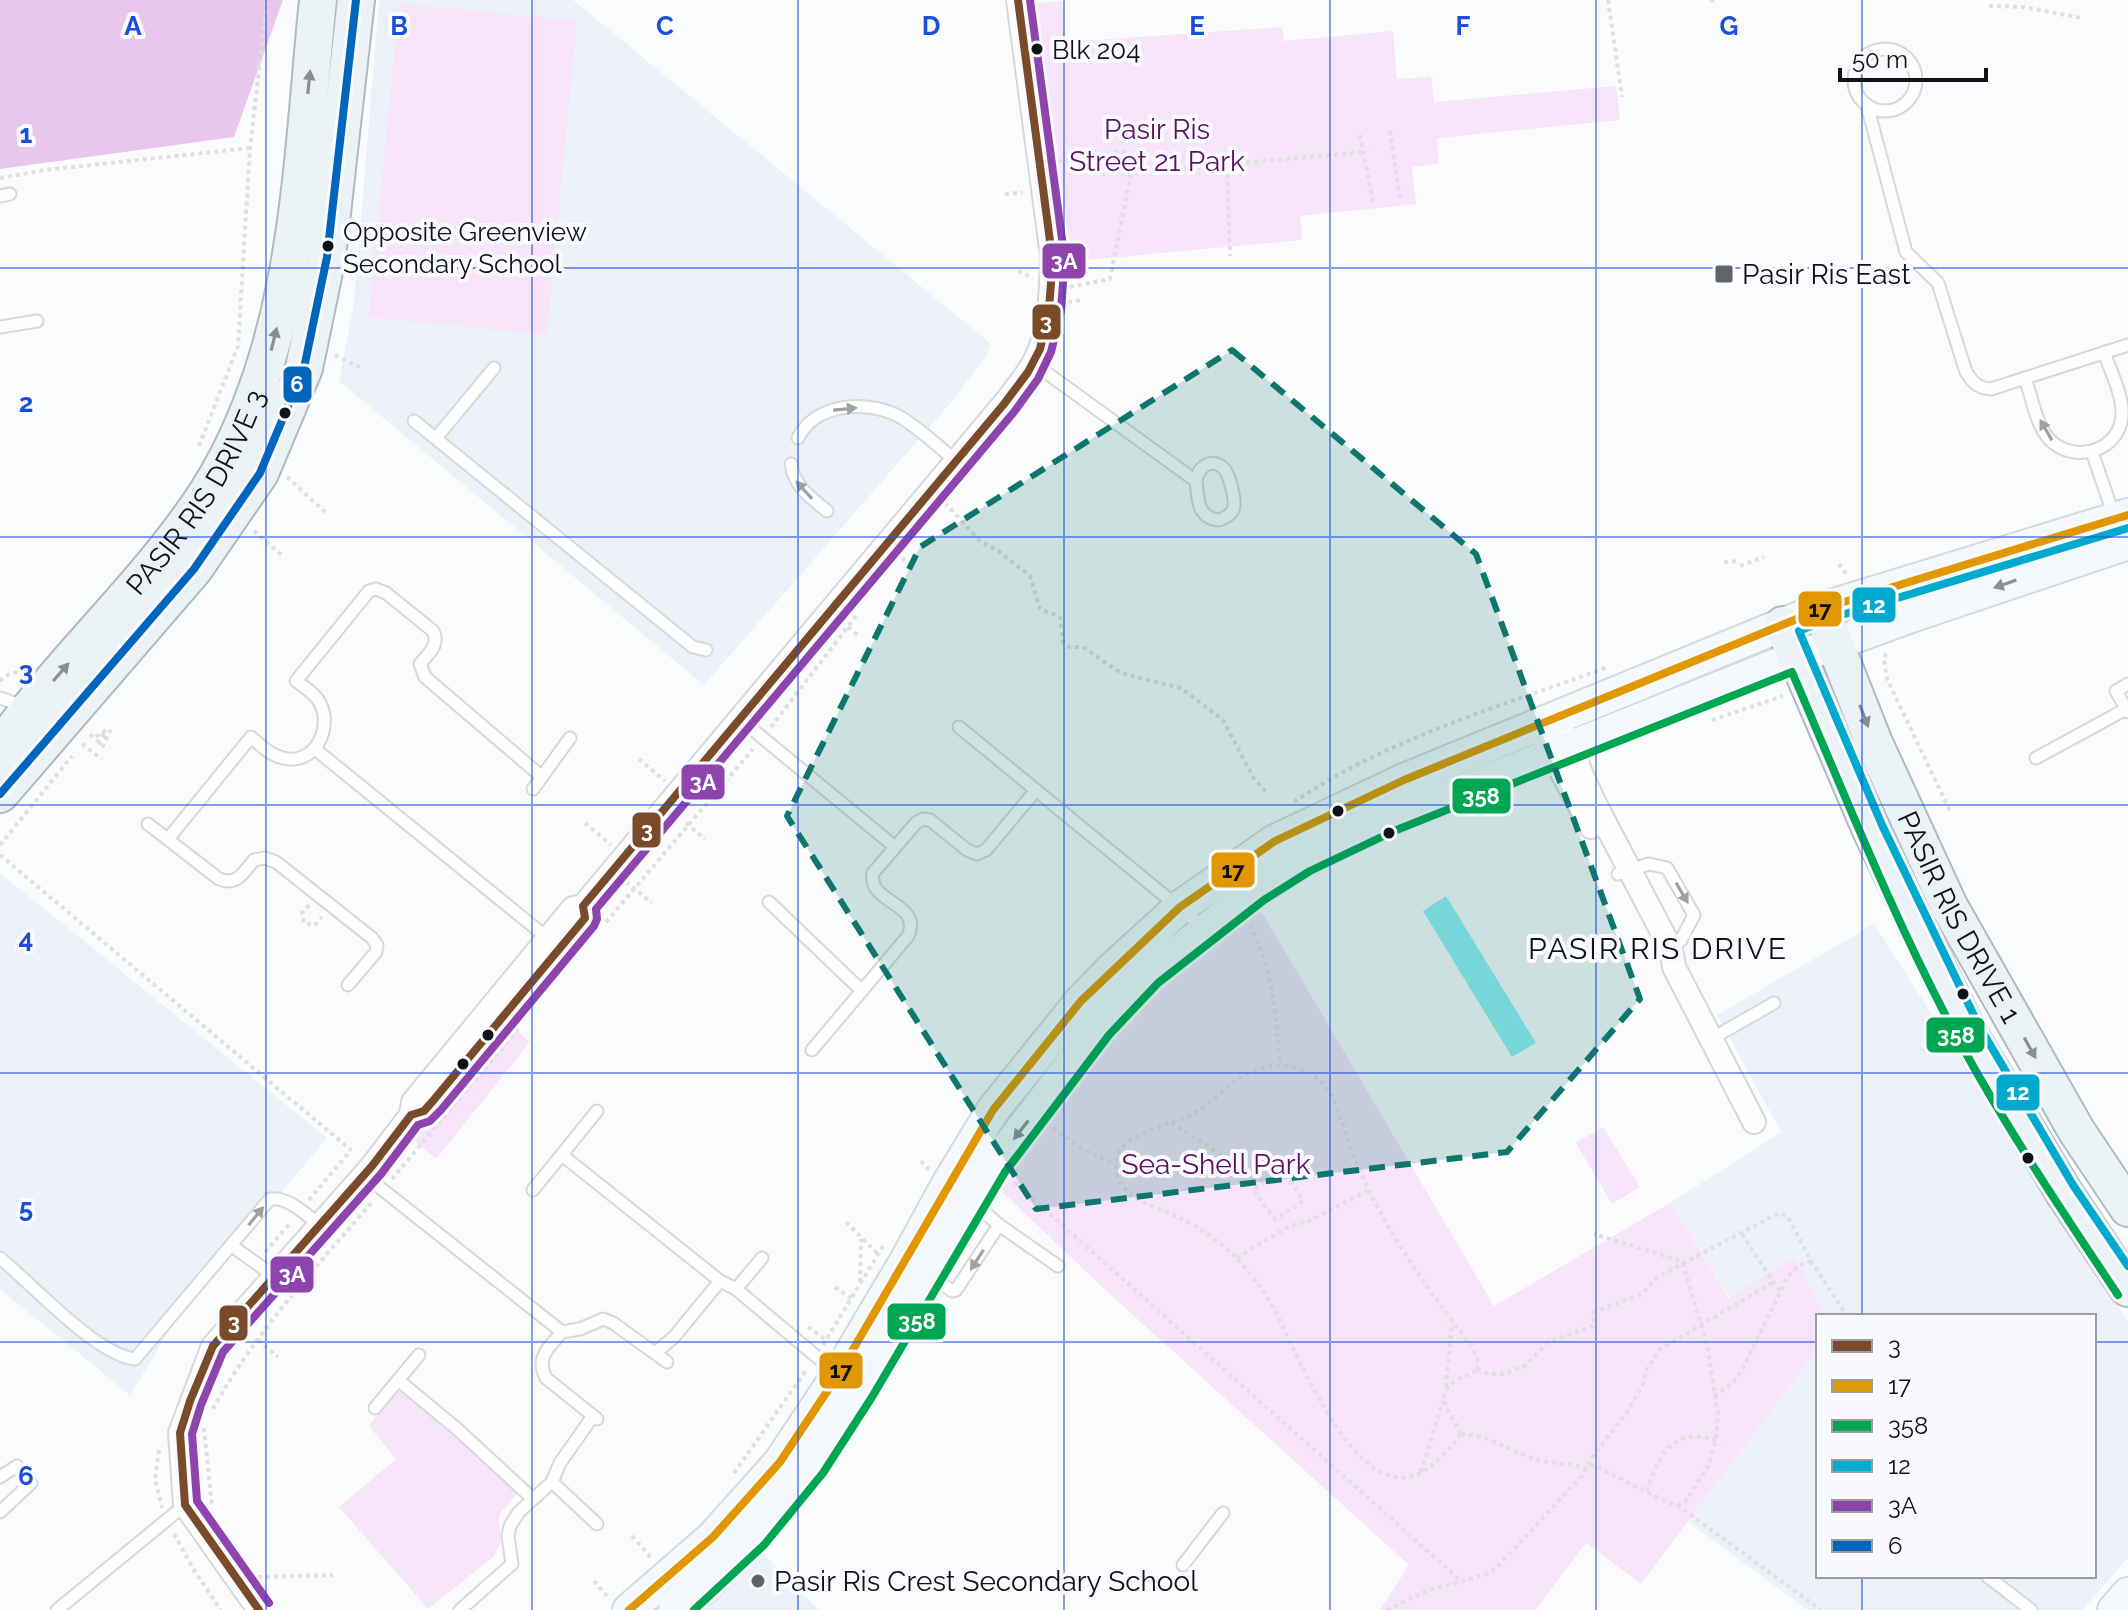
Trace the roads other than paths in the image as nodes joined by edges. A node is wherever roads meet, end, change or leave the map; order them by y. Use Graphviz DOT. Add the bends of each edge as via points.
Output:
graph roads {
  1 [pos="318,0"];
  2 [pos="356,0"];
  3 [pos="1018,0"];
  4 [pos="1867,105"];
  5 [pos="37,321"];
  6 [pos="0,327"];
  7 [pos="2128,345"];
  8 [pos="2104,352"];
  9 [pos="1033,363"];
  10 [pos="494,368"];
  11 [pos="2025,378"];
  12 [pos="414,421"];
  13 [pos="436,438"];
  14 [pos="798,438"];
  15 [pos="2092,452"];
  16 [pos="956,461"];
  17 [pos="791,464"];
  18 [pos="1196,481"];
  19 [pos="827,511"];
  20 [pos="2124,531"];
  21 [pos="1821,609"];
  22 [pos="1783,625"];
  23 [pos="1836,643"];
  24 [pos="706,650"];
  25 [pos="1798,657"];
  26 [pos="2128,684"];
  27 [pos="2127,710"];
  28 [pos="741,720"];
  29 [pos="1547,722"];
  30 [pos="24,727"];
  31 [pos="959,727"];
  32 [pos="570,738"];
  33 [pos="315,749"];
  34 [pos="1560,752"];
  35 [pos="2036,758"];
  36 [pos="541,776"];
  37 [pos="533,789"];
  38 [pos="1036,790"];
  39 [pos="0,794"];
  40 [pos="148,824"];
  41 [pos="168,839"];
  42 [pos="895,847"];
  43 [pos="1624,871"];
  44 [pos="769,902"];
  45 [pos="1180,907"];
  46 [pos="1205,929"];
  47 [pos="554,942"];
  48 [pos="1669,957"];
  49 [pos="348,985"];
  50 [pos="862,991"];
  51 [pos="1774,1003"];
  52 [pos="1711,1039"];
  53 [pos="812,1050"];
  54 [pos="597,1111"];
  55 [pos="1754,1122"];
  56 [pos="562,1155"];
  57 [pos="368,1171"];
  58 [pos="941,1178"];
  59 [pos="533,1190"];
  60 [pos="2128,1208"];
  61 [pos="320,1225"];
  62 [pos="999,1225"];
  63 [pos="232,1246"];
  64 [pos="0,1258"];
  65 [pos="762,1258"];
  66 [pos="905,1264"];
  67 [pos="1058,1266"];
  68 [pos="274,1276"];
  69 [pos="720,1281"];
  70 [pos="2128,1288"];
  71 [pos="736,1289"];
  72 [pos="562,1332"];
  73 [pos="655,1353"];
  74 [pos="419,1355"];
  75 [pos="667,1362"];
  76 [pos="398,1380"];
  77 [pos="850,1383"];
  78 [pos="375,1408"];
  79 [pos="0,1477"];
  80 [pos="552,1482"];
  81 [pos="533,1499"];
  82 [pos="185,1505"];
  83 [pos="1,1509"];
  84 [pos="1223,1513"];
  85 [pos="597,1524"];
  86 [pos="1183,1565"];
  87 [pos="1990,1578"];
  88 [pos="2128,1594"];
  89 [pos="260,1599"];
  90 [pos="621,1606"];
  91 [pos="57,1610"];
  92 [pos="460,1610"];
  93 [pos="675,1610"];
  94 [pos="2031,1610"];
  95 [pos="2114,1610"];
  30 -- 1 [label="main road, PASIR RIS DRIVE 3, one-way" via="174,540 208,491 248,415 273,344 292,248"];
  2 -- 30 [label="main road, PASIR RIS DRIVE 3" via="327,257 304,368 260,473 194,569"];
  3 -- 9 [label="street" via="1052,256 1045,332"];
  4 -- 4 [label="lane" via="1855,90 1858,63 1882,48 1895,50 1915,70 1912,97 1888,111"];
  4 -- 11 [label="lane" via="1906,252 1938,283 1972,383 1991,389"];
  5 -- 6 [label="lane"];
  7 -- 8 [label="lane"];
  8 -- 11 [label="lane"];
  8 -- 15 [label="lane" via="2122,408 2121,423 2115,436"];
  9 -- 16 [label="street"];
  9 -- 18 [label="lane"];
  10 -- 13 [label="lane"];
  15 -- 11 [label="lane, one-way" via="2078,454 2050,440"];
  12 -- 13 [label="lane"];
  13 -- 24 [label="lane" via="693,647"];
  14 -- 16 [label="lane, one-way" via="828,410 868,408 902,418"];
  15 -- 20 [label="lane"];
  16 -- 28 [label="street"];
  19 -- 17 [label="lane, one-way" via="802,489"];
  18 -- 18 [label="lane" via="1205,465 1222,466 1232,512 1219,520 1204,514"];
  20 -- 21 [label="street"];
  20 -- 23 [label="street, one-way"];
  21 -- 22 [label="street"];
  21 -- 23 [label="main road, PASIR RIS DRIVE 1"];
  22 -- 25 [label="main road, PASIR RIS DRIVE 1"];
  22 -- 29 [label="street"];
  23 -- 25 [label="street"];
  23 -- 60 [label="main road, PASIR RIS DRIVE 1, one-way" via="1874,743 1949,906 2076,1130"];
  25 -- 34 [label="street"];
  25 -- 70 [label="main road, PASIR RIS DRIVE 1" via="1877,843 1968,1032"];
  26 -- 27 [label="lane" via="2116,691"];
  27 -- 35 [label="lane"];
  28 -- 42 [label="lane"];
  28 -- 47 [label="street" via="583,906 573,908"];
  29 -- 34 [label="street"];
  29 -- 45 [label="street" via="1404,780 1275,841"];
  30 -- 39 [label="main road, PASIR RIS DRIVE 3"];
  31 -- 38 [label="lane"];
  32 -- 36 [label="lane"];
  33 -- 36 [label="lane" via="323,736 324,713 316,696 296,681 376,589 433,631 435,645 420,664 425,677"];
  33 -- 41 [label="lane" via="285,759 251,737"];
  33 -- 47 [label="lane"];
  34 -- 43 [label="street" via="1595,803"];
  34 -- 46 [label="street" via="1304,860"];
  36 -- 37 [label="lane"];
  38 -- 42 [label="lane" via="977,854 923,819"];
  38 -- 45 [label="lane"];
  40 -- 41 [label="lane"];
  41 -- 49 [label="lane" via="229,883 254,860 276,862 372,938 376,952"];
  42 -- 50 [label="lane" via="872,880 910,917 912,926"];
  43 -- 48 [label="street"];
  43 -- 48 [label="lane, one-way" via="1649,864 1667,868 1694,915"];
  44 -- 50 [label="lane"];
  45 -- 46 [label="lane"];
  45 -- 58 [label="street" via="1081,1001"];
  46 -- 58 [label="street, one-way" via="1150,974 1100,1027 995,1165"];
  47 -- 57 [label="street" via="424,1111 411,1115"];
  48 -- 52 [label="street"];
  50 -- 53 [label="lane"];
  51 -- 52 [label="lane"];
  52 -- 55 [label="street"];
  54 -- 56 [label="lane"];
  56 -- 59 [label="lane"];
  56 -- 69 [label="lane"];
  57 -- 61 [label="street"];
  57 -- 72 [label="lane" via="383,1190"];
  58 -- 62 [label="lane"];
  58 -- 66 [label="street"];
  63 -- 61 [label="lane, one-way" via="270,1199 286,1201"];
  61 -- 68 [label="street"];
  62 -- 66 [label="lane, one-way" via="956,1290"];
  62 -- 67 [label="lane"];
  63 -- 64 [label="lane" via="135,1359 122,1357 82,1330"];
  63 -- 68 [label="lane"];
  65 -- 71 [label="lane"];
  66 -- 77 [label="street"];
  68 -- 82 [label="street" via="213,1346 190,1401 180,1433"];
  69 -- 71 [label="lane"];
  69 -- 73 [label="lane"];
  71 -- 77 [label="lane"];
  72 -- 73 [label="lane" via="603,1319"];
  72 -- 80 [label="lane" via="542,1357 542,1371 595,1418"];
  73 -- 75 [label="lane"];
  74 -- 76 [label="lane"];
  76 -- 78 [label="lane"];
  76 -- 81 [label="lane"];
  77 -- 90 [label="street" via="713,1537"];
  77 -- 93 [label="street" via="814,1465 756,1536"];
  79 -- 83 [label="lane" via="17,1466 31,1483"];
  80 -- 81 [label="lane"];
  80 -- 85 [label="lane"];
  81 -- 92 [label="lane" via="510,1526 512,1564"];
  82 -- 89 [label="street"];
  82 -- 91 [label="lane"];
  84 -- 86 [label="lane"];
  87 -- 94 [label="lane"];
  88 -- 95 [label="street"];
}
